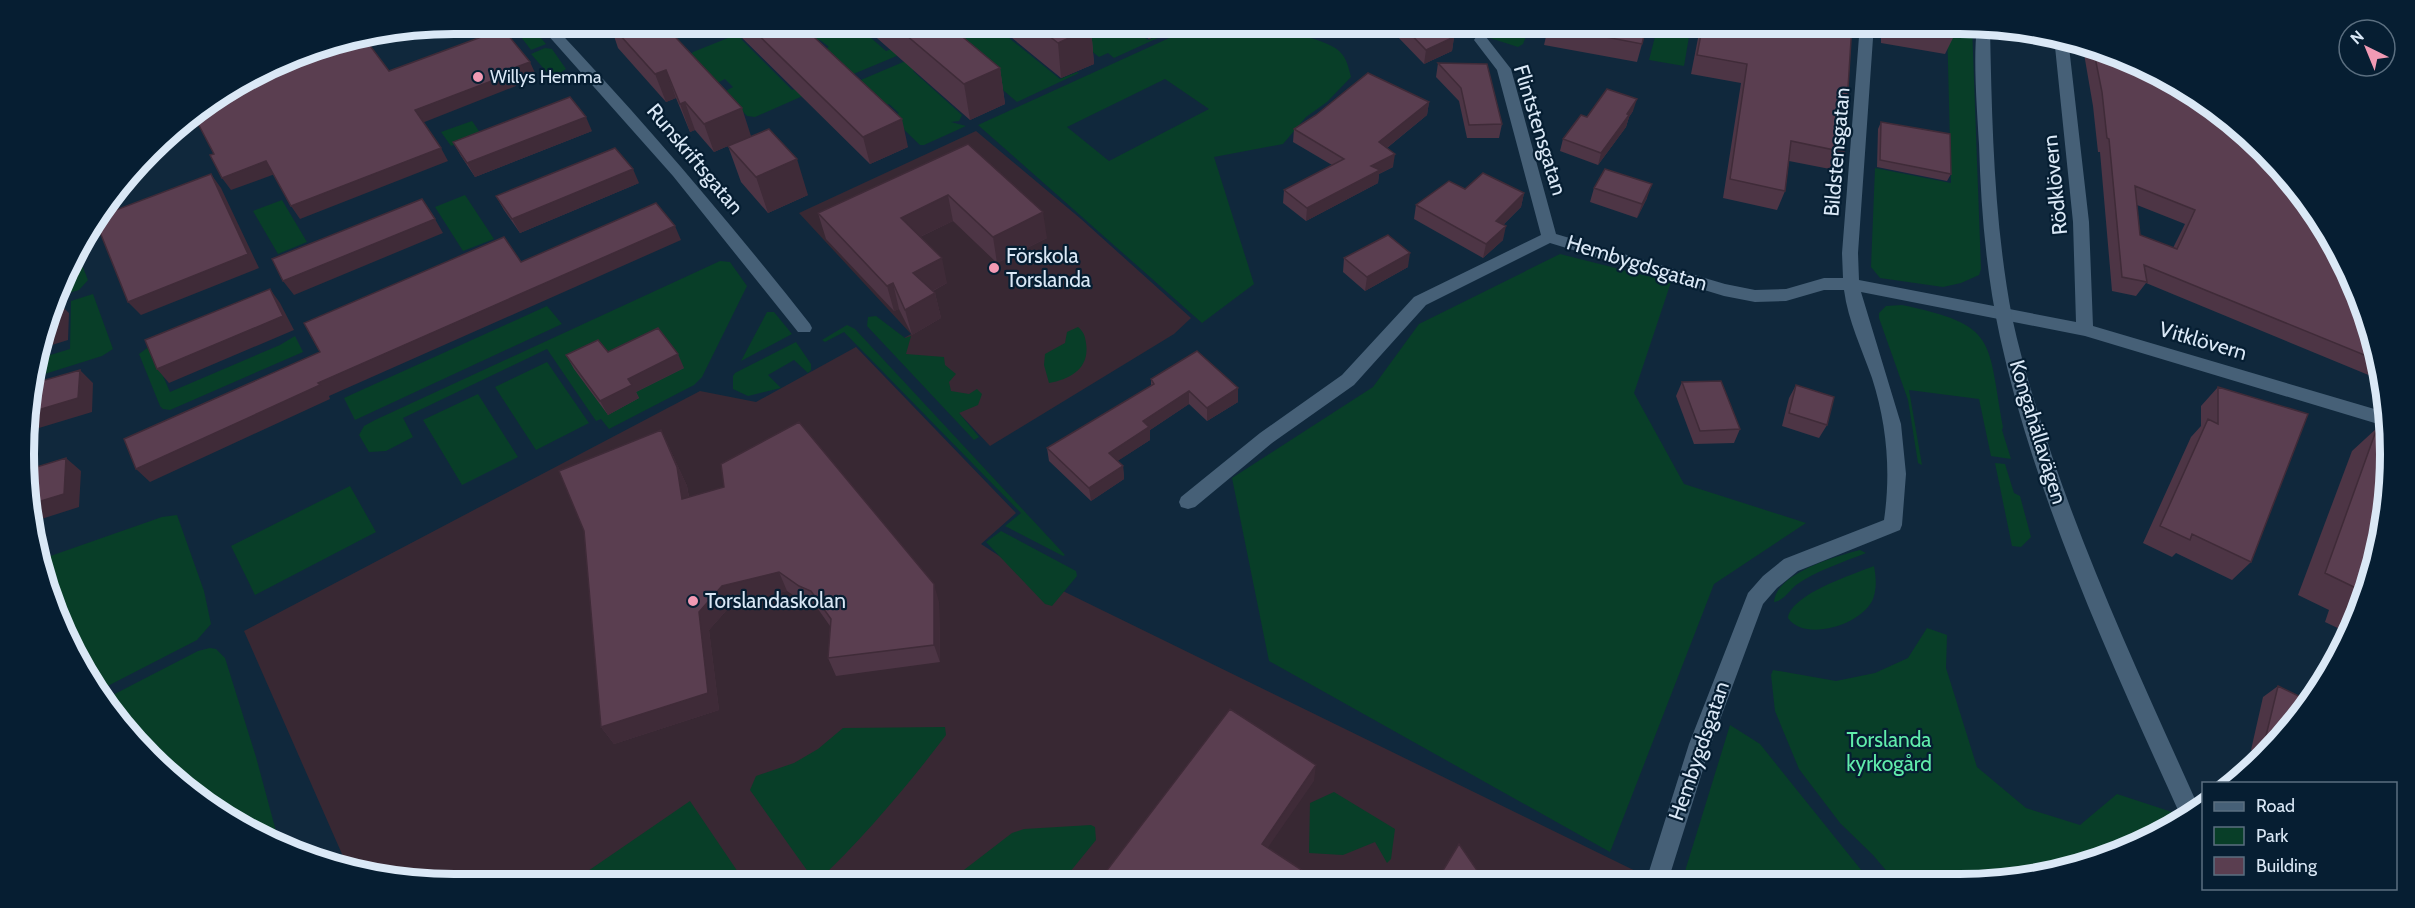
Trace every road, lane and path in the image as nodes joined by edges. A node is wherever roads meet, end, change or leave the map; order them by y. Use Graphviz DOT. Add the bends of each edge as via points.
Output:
graph roads {
  1 [pos="554,34"];
  2 [pos="1866,34"];
  3 [pos="1983,35"];
  4 [pos="1481,40"];
  5 [pos="2062,47"];
  6 [pos="1549,237"];
  7 [pos="1851,284"];
  8 [pos="2003,314"];
  9 [pos="804,328"];
  10 [pos="2085,330"];
  11 [pos="2379,417"];
  12 [pos="1188,502"];
  13 [pos="2187,807"];
  14 [pos="1659,874"];
  1 -- 9 [label="street, Runskriftsgatan" via="691,187"];
  2 -- 7 [label="street, Bildstensgatan"];
  3 -- 8 [label="street, Kongahällavägen" via="1990,199"];
  4 -- 6 [label="street, Flintstensgatan" via="1504,69"];
  5 -- 10 [label="street, Rödklövern" via="2081,222"];
  6 -- 7 [label="street, Hembygdsgatan" via="1755,296 1786,295 1824,284"];
  6 -- 12 [label="street, Hembygdsgatan" via="1420,301 1348,380 1266,438"];
  7 -- 8 [label="street, Hembygdsgatan"];
  7 -- 14 [label="street, Hembygdsgatan" via="1885,390 1894,438 1899,468 1893,525 1791,565 1755,599 1700,744"];
  8 -- 10 [label="street, Vitklövern"];
  8 -- 13 [label="street, Kongahällavägen" via="2031,420 2080,561"];
  10 -- 11 [label="street, Vitklövern"];
}
